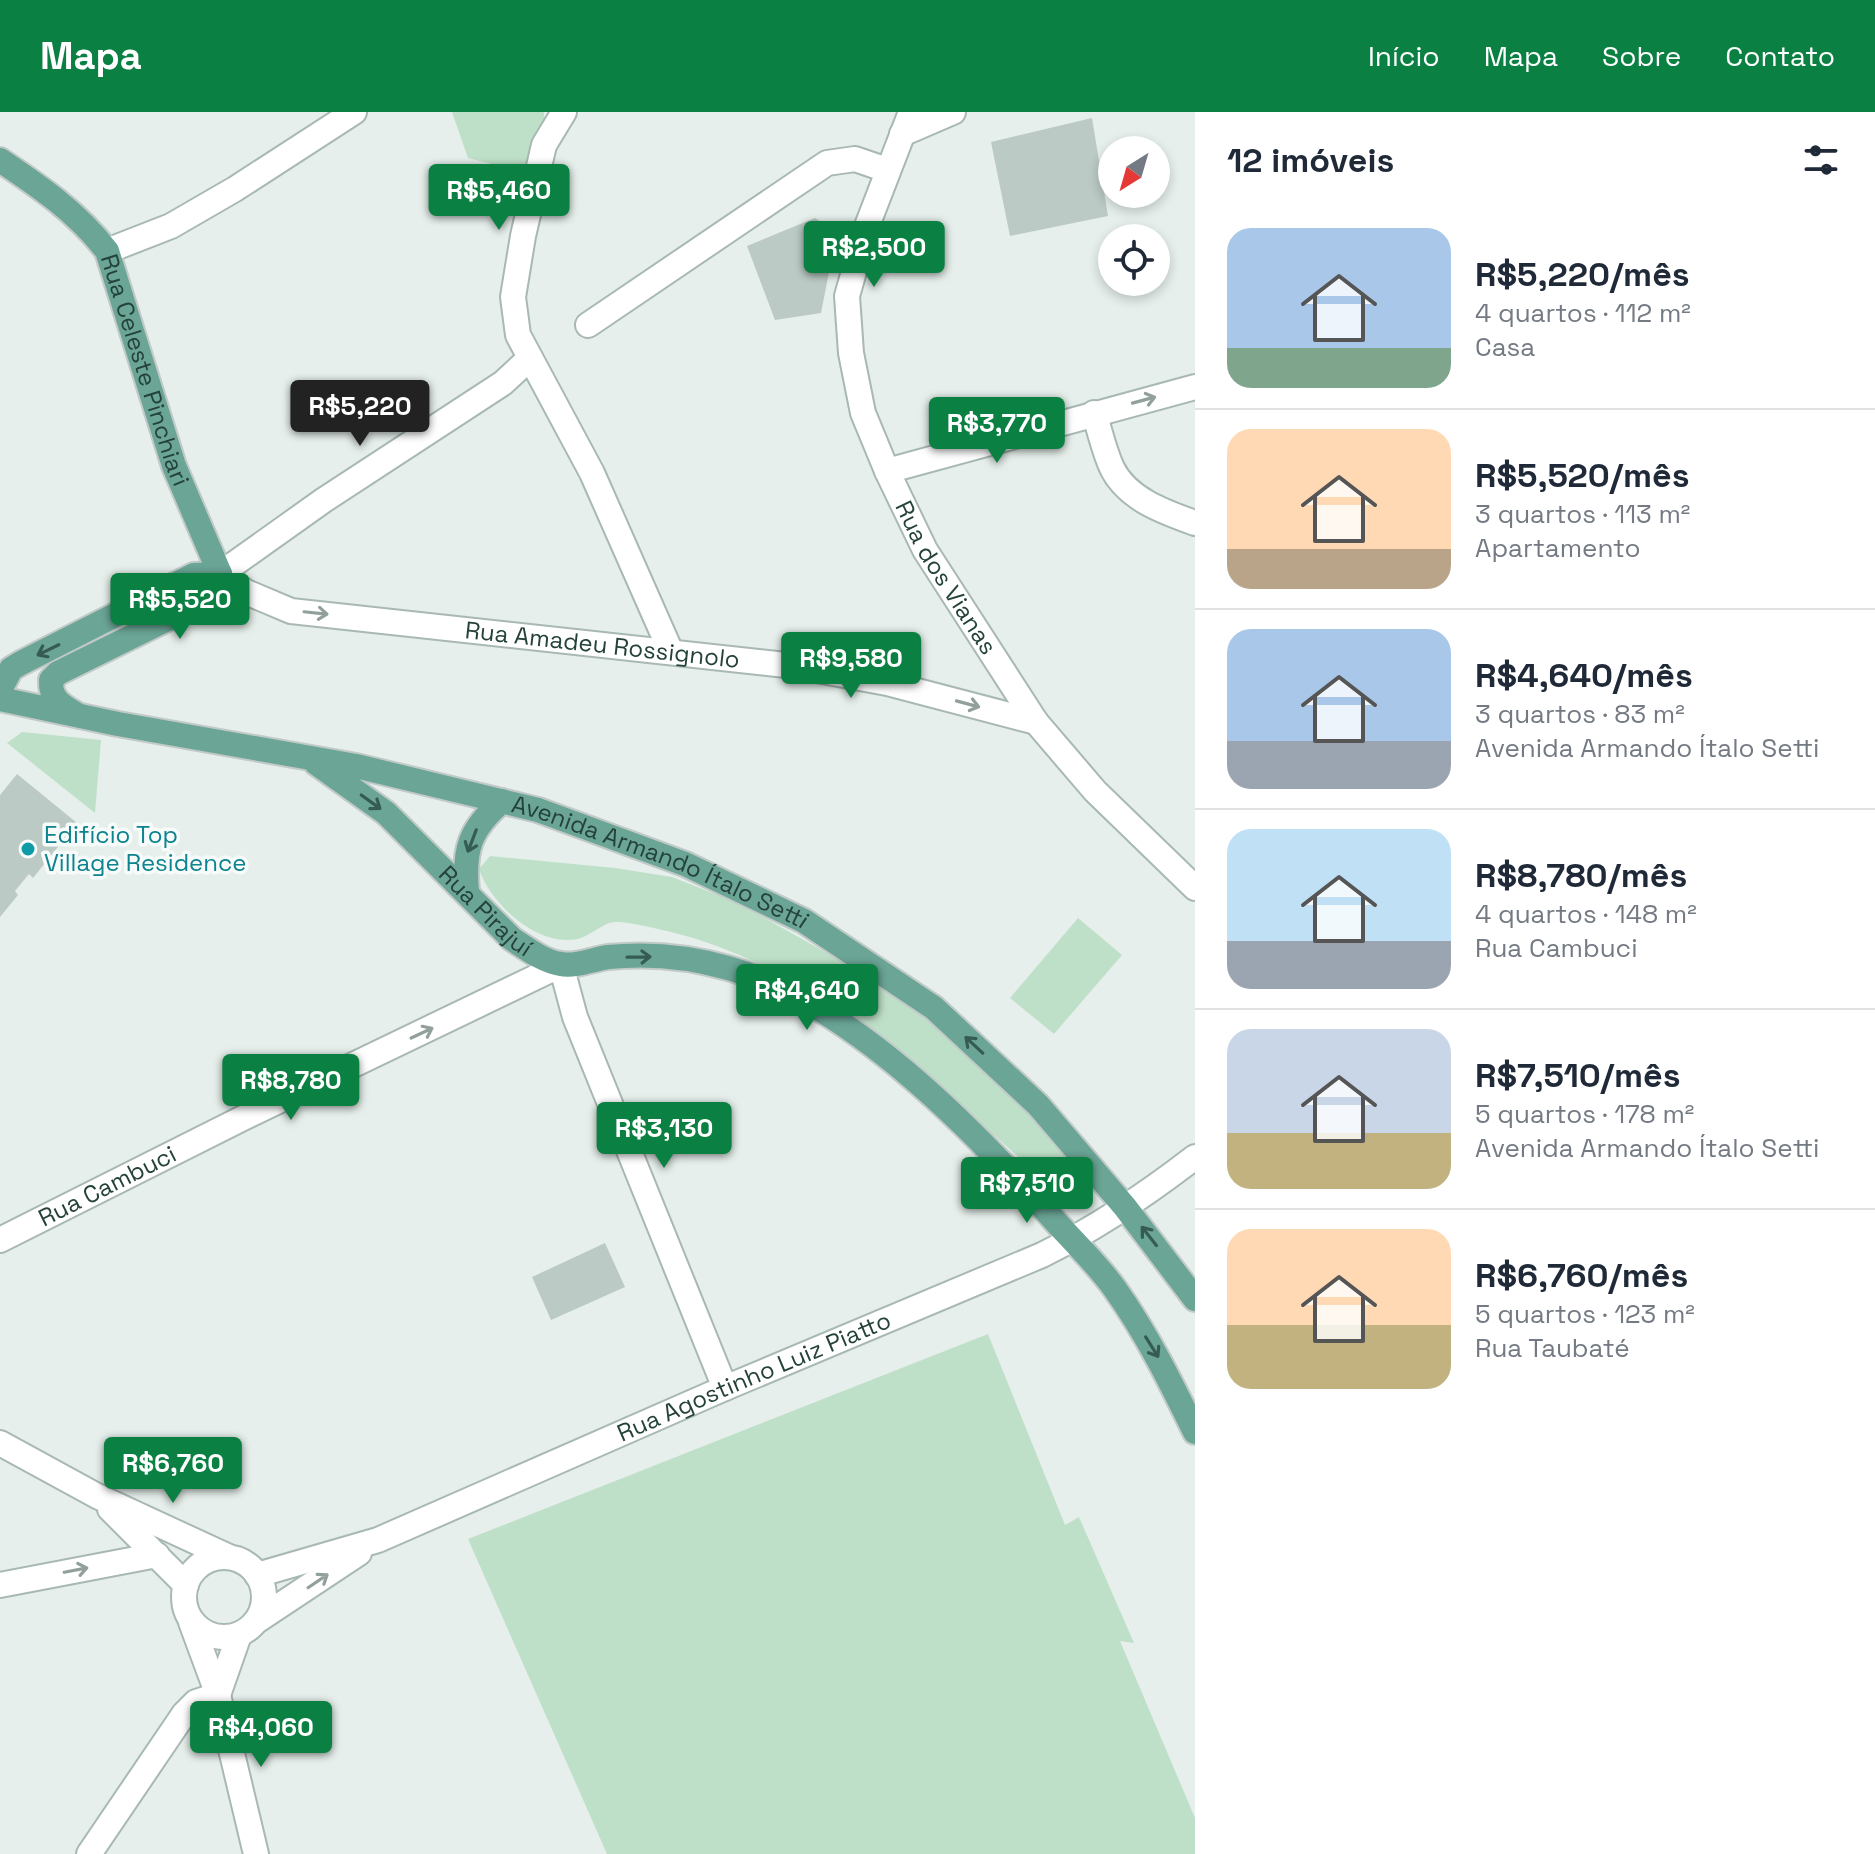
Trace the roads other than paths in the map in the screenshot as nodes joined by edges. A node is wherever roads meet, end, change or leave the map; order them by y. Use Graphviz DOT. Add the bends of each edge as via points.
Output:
graph roads {
  1 [pos="354,112"];
  2 [pos="953,112"];
  3 [pos="559,116"];
  4 [pos="906,123"];
  5 [pos="0,160"];
  6 [pos="887,170"];
  7 [pos="107,251"];
  8 [pos="588,325"];
  9 [pos="530,358"];
  10 [pos="1195,387"];
  11 [pos="1094,413"];
  12 [pos="887,471"];
  13 [pos="1195,523"];
  14 [pos="220,574"];
  15 [pos="671,652"];
  16 [pos="0,690"];
  17 [pos="0,699"];
  18 [pos="79,715"];
  19 [pos="1036,722"];
  20 [pos="308,757"];
  21 [pos="502,801"];
  22 [pos="1195,888"];
  23 [pos="467,892"];
  24 [pos="561,965"];
  25 [pos="1195,1157"];
  26 [pos="1125,1207"];
  27 [pos="0,1240"];
  28 [pos="1072,1240"];
  29 [pos="1195,1299"];
  30 [pos="725,1388"];
  31 [pos="1195,1432"];
  32 [pos="0,1443"];
  33 [pos="97,1496"];
  34 [pos="378,1540"];
  35 [pos="157,1555"];
  36 [pos="229,1557"];
  37 [pos="257,1575"];
  38 [pos="0,1585"];
  39 [pos="186,1585"];
  40 [pos="191,1622"];
  41 [pos="248,1628"];
  42 [pos="218,1695"];
  43 [pos="89,1854"];
  44 [pos="256,1854"];
  1 -- 7 [label="street" via="184,219"];
  2 -- 4 [label="street"];
  3 -- 9 [label="street" via="544,145 513,297 518,335"];
  4 -- 6 [label="street, Rua dos Vianas"];
  5 -- 7 [label="main road, Rua Celeste Pinchiari" via="63,203"];
  6 -- 8 [label="street" via="855,159 827,163"];
  6 -- 12 [label="street, Rua dos Vianas" via="847,296 863,413"];
  7 -- 14 [label="main road, Rua Celeste Pinchiari" via="174,466"];
  9 -- 14 [label="street" via="503,383"];
  9 -- 15 [label="street" via="592,473"];
  11 -- 10 [label="street, one-way"];
  11 -- 12 [label="street"];
  11 -- 13 [label="street" via="1113,469 1133,495"];
  12 -- 19 [label="street, Rua dos Vianas" via="940,576"];
  14 -- 15 [label="street, Rua Amadeu Rossignolo, one-way" via="291,611"];
  14 -- 16 [label="main road, one-way" via="194,575 21,663 11,669"];
  14 -- 18 [label="main road" via="200,603 51,680 58,703"];
  15 -- 19 [label="street, Rua Amadeu Rossignolo, one-way" via="887,683"];
  17 -- 18 [label="main road, Rua Pirajuí"];
  18 -- 20 [label="main road, Rua Pirajuí"];
  19 -- 22 [label="street, Rua dos Vianas" via="1095,791"];
  20 -- 21 [label="main road, Avenida Armando Ítalo Setti"];
  20 -- 23 [label="main road, Rua Pirajuí, one-way" via="386,813"];
  21 -- 23 [label="main road, one-way" via="482,819 471,839 465,859"];
  26 -- 21 [label="main road, Avenida Armando Ítalo Setti, one-way" via="1038,1105 934,1008 804,921 685,864"];
  23 -- 24 [label="main road, Rua Pirajuí" via="512,939"];
  27 -- 24 [label="street, Rua Cambuci, one-way"];
  24 -- 28 [label="main road, one-way" via="611,957 690,958 792,994 868,1042 939,1102"];
  24 -- 30 [label="street, Rua Pirajuí" via="575,1017"];
  25 -- 26 [label="street, Rua Agostinho Luiz Piatto"];
  26 -- 28 [label="street, Rua Agostinho Luiz Piatto"];
  29 -- 26 [label="main road, Avenida Armando Ítalo Setti, one-way"];
  28 -- 30 [label="street, Rua Agostinho Luiz Piatto"];
  28 -- 31 [label="main road, one-way" via="1114,1287"];
  30 -- 34 [label="street, Rua Agostinho Luiz Piatto"];
  32 -- 33 [label="street"];
  33 -- 35 [label="street"];
  33 -- 36 [label="street"];
  34 -- 37 [label="street, Rua Agostinho Luiz Piatto"];
  41 -- 34 [label="street, Rua Agostinho Luiz Piatto, one-way"];
  38 -- 35 [label="street, one-way"];
  35 -- 39 [label="street"];
  36 -- 37 [label="street"];
  36 -- 39 [label="street" via="205,1562"];
  37 -- 41 [label="street" via="265,1597"];
  39 -- 40 [label="street" via="184,1601"];
  40 -- 41 [label="street" via="201,1631 226,1638"];
  40 -- 42 [label="street"];
  41 -- 42 [label="street"];
  42 -- 43 [label="street" via="196,1702 184,1714"];
  42 -- 44 [label="street"];
}
